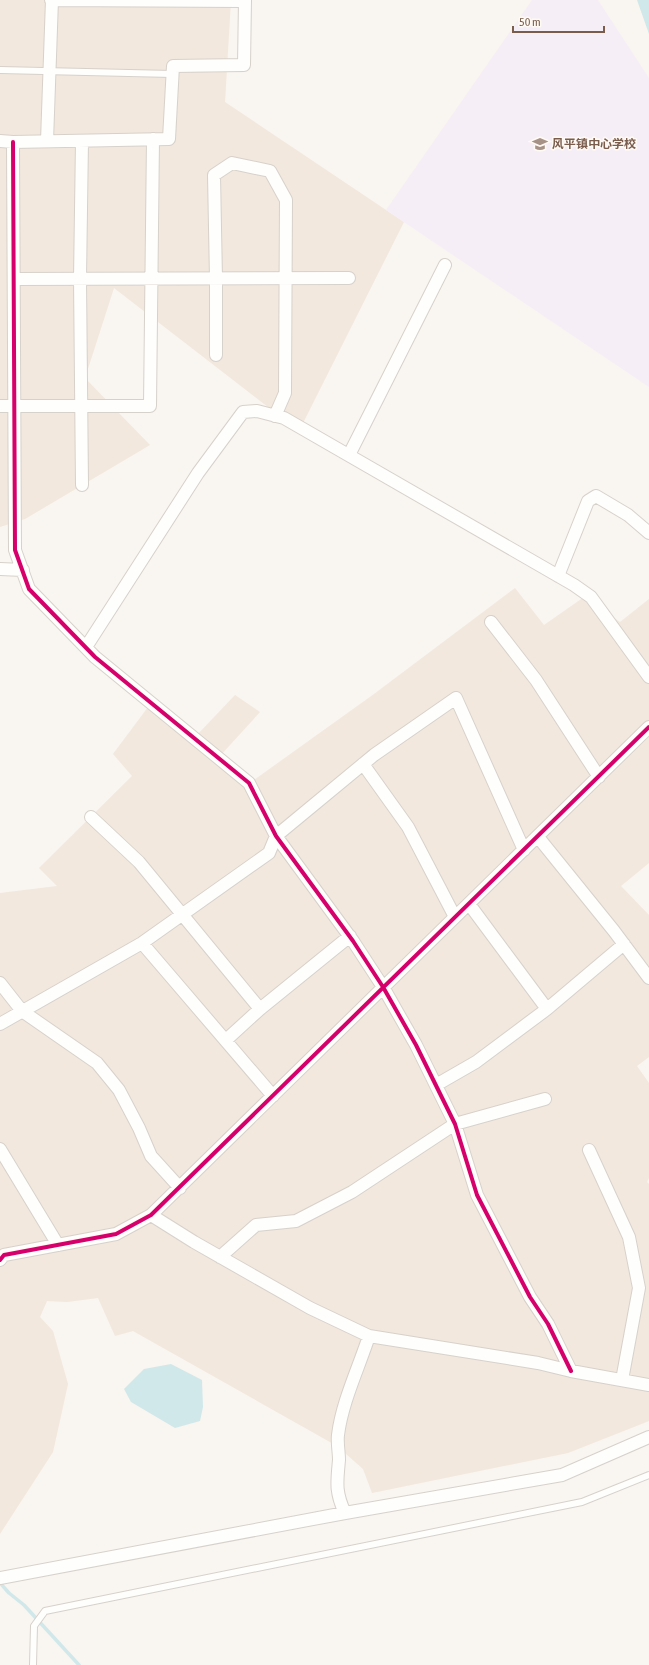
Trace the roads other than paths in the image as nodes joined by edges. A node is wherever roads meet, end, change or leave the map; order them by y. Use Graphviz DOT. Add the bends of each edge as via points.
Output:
graph roads {
  1 [pos="51,0"];
  2 [pos="245,0"];
  3 [pos="0,70"];
  4 [pos="50,70"];
  5 [pos="172,74"];
  6 [pos="153,139"];
  7 [pos="0,141"];
  8 [pos="47,141"];
  9 [pos="82,141"];
  10 [pos="12,142"];
  11 [pos="445,265"];
  12 [pos="216,278"];
  13 [pos="284,278"];
  14 [pos="349,278"];
  15 [pos="14,279"];
  16 [pos="80,279"];
  17 [pos="151,279"];
  18 [pos="216,355"];
  19 [pos="0,406"];
  20 [pos="14,406"];
  21 [pos="82,406"];
  22 [pos="276,416"];
  23 [pos="349,456"];
  24 [pos="82,485"];
  25 [pos="649,533"];
  26 [pos="0,569"];
  27 [pos="23,570"];
  28 [pos="558,576"];
  29 [pos="491,622"];
  30 [pos="86,647"];
  31 [pos="649,677"];
  32 [pos="649,727"];
  33 [pos="363,764"];
  34 [pos="599,777"];
  35 [pos="91,817"];
  36 [pos="276,836"];
  37 [pos="538,837"];
  38 [pos="524,850"];
  39 [pos="269,853"];
  40 [pos="295,861"];
  41 [pos="468,904"];
  42 [pos="182,915"];
  43 [pos="455,917"];
  44 [pos="350,936"];
  45 [pos="142,943"];
  46 [pos="624,944"];
  47 [pos="649,978"];
  48 [pos="0,983"];
  49 [pos="383,987"];
  50 [pos="260,1009"];
  51 [pos="547,1009"];
  52 [pos="22,1011"];
  53 [pos="0,1024"];
  54 [pos="226,1040"];
  55 [pos="436,1085"];
  56 [pos="273,1096"];
  57 [pos="545,1099"];
  58 [pos="455,1124"];
  59 [pos="0,1149"];
  60 [pos="589,1150"];
  61 [pos="180,1188"];
  62 [pos="151,1215"];
  63 [pos="58,1245"];
  64 [pos="220,1257"];
  65 [pos="0,1260"];
  66 [pos="369,1336"];
  67 [pos="571,1371"];
  68 [pos="622,1380"];
  69 [pos="649,1385"];
  70 [pos="649,1437"];
  71 [pos="649,1475"];
  72 [pos="345,1513"];
  73 [pos="0,1578"];
  74 [pos="33,1665"];
  1 -- 2 [label="street"];
  1 -- 4 [label="street"];
  2 -- 5 [label="street" via="244,65 173,66"];
  3 -- 4 [label="lane"];
  4 -- 5 [label="lane"];
  4 -- 8 [label="street"];
  5 -- 6 [label="street" via="169,139"];
  6 -- 9 [label="street"];
  6 -- 17 [label="street"];
  7 -- 10 [label="street"];
  8 -- 9 [label="street"];
  8 -- 10 [label="street"];
  9 -- 16 [label="street"];
  10 -- 15 [label="street"];
  11 -- 23 [label="street"];
  12 -- 13 [label="street"];
  12 -- 13 [label="street" via="214,175 232,163 270,171 286,200"];
  12 -- 17 [label="street"];
  12 -- 18 [label="street"];
  13 -- 14 [label="street"];
  13 -- 22 [label="street" via="284,393"];
  15 -- 16 [label="street"];
  15 -- 20 [label="street"];
  16 -- 17 [label="street"];
  16 -- 21 [label="street"];
  17 -- 21 [label="street" via="150,406"];
  19 -- 20 [label="street"];
  20 -- 21 [label="street"];
  20 -- 27 [label="street" via="15,550"];
  21 -- 24 [label="street"];
  22 -- 23 [label="street" via="284,418"];
  22 -- 30 [label="street" via="257,411 243,412 198,473"];
  23 -- 28 [label="street"];
  25 -- 28 [label="street" via="628,515 596,496 588,501"];
  26 -- 27 [label="street"];
  27 -- 30 [label="street" via="29,589"];
  28 -- 31 [label="street" via="591,597"];
  29 -- 34 [label="street" via="536,680"];
  30 -- 36 [label="street" via="249,783"];
  32 -- 34 [label="street"];
  33 -- 36 [label="street"];
  33 -- 38 [label="street" via="456,698"];
  33 -- 43 [label="street" via="408,827"];
  34 -- 37 [label="street"];
  35 -- 42 [label="street" via="139,862"];
  36 -- 39 [label="street"];
  36 -- 40 [label="street"];
  37 -- 38 [label="street"];
  37 -- 46 [label="street"];
  38 -- 41 [label="street"];
  39 -- 40 [label="street"];
  39 -- 42 [label="street"];
  40 -- 44 [label="street"];
  41 -- 43 [label="street"];
  41 -- 51 [label="street"];
  42 -- 45 [label="street"];
  42 -- 50 [label="street"];
  43 -- 49 [label="street"];
  44 -- 49 [label="street"];
  44 -- 50 [label="street"];
  45 -- 52 [label="street"];
  45 -- 54 [label="street"];
  46 -- 47 [label="street"];
  46 -- 51 [label="street"];
  48 -- 52 [label="street"];
  49 -- 55 [label="street"];
  49 -- 56 [label="street"];
  50 -- 54 [label="street"];
  51 -- 55 [label="street" via="476,1062"];
  52 -- 53 [label="street"];
  52 -- 61 [label="street" via="97,1063 119,1090 151,1156"];
  54 -- 56 [label="street"];
  55 -- 58 [label="street"];
  56 -- 61 [label="street"];
  57 -- 58 [label="street"];
  58 -- 64 [label="street" via="352,1192 296,1221 256,1226"];
  58 -- 67 [label="street" via="477,1196"];
  59 -- 63 [label="street"];
  60 -- 68 [label="street" via="629,1237 639,1288"];
  61 -- 62 [label="street"];
  62 -- 63 [label="street" via="116,1234"];
  62 -- 64 [label="street"];
  63 -- 65 [label="street" via="4,1254"];
  64 -- 66 [label="street" via="310,1308"];
  66 -- 67 [label="street" via="538,1363"];
  66 -- 72 [label="street" via="344,1408 338,1436 336,1489"];
  67 -- 68 [label="street"];
  68 -- 69 [label="street"];
  70 -- 72 [label="street" via="562,1475"];
  71 -- 74 [label="lane" via="582,1502 45,1611 34,1626"];
  72 -- 73 [label="street"];
}
